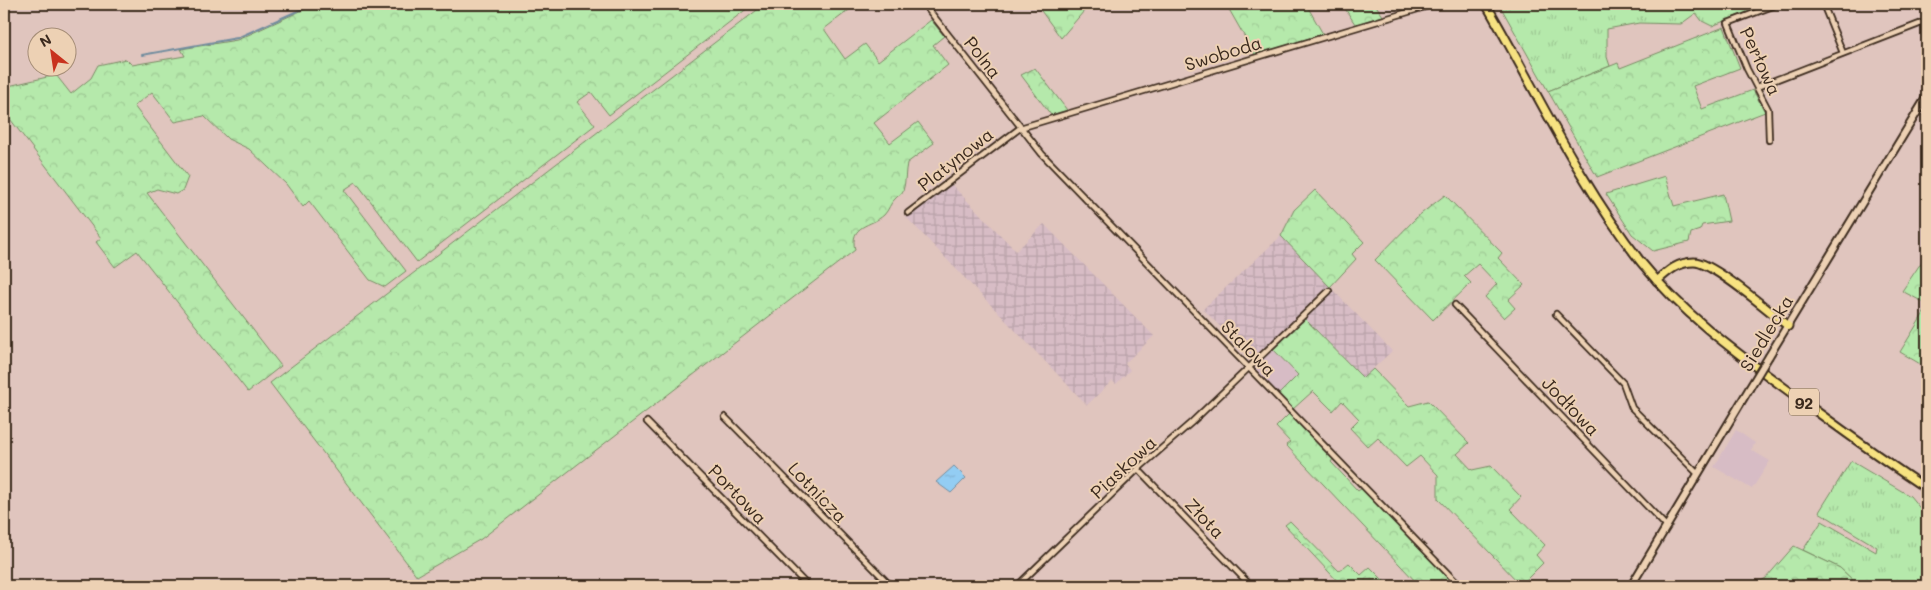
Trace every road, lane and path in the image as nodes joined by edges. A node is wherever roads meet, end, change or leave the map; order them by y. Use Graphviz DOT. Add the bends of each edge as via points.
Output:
graph roads {
  1 [pos="924,4"];
  2 [pos="1435,4"];
  3 [pos="1486,4"];
  4 [pos="1778,4"];
  5 [pos="1823,4"];
  6 [pos="1927,21"];
  7 [pos="1843,53"];
  8 [pos="1757,87"];
  9 [pos="1927,96"];
  10 [pos="1020,128"];
  11 [pos="1769,140"];
  12 [pos="908,213"];
  13 [pos="1657,280"];
  14 [pos="1329,291"];
  15 [pos="1455,304"];
  16 [pos="1556,314"];
  17 [pos="1788,326"];
  18 [pos="1248,368"];
  19 [pos="725,417"];
  20 [pos="647,422"];
  21 [pos="1138,469"];
  22 [pos="1698,474"];
  23 [pos="1927,489"];
  24 [pos="1668,526"];
  25 [pos="808,586"];
  26 [pos="891,586"];
  27 [pos="1017,586"];
  28 [pos="1251,586"];
  29 [pos="1460,586"];
  30 [pos="1631,586"];
  1 -- 10 [label="street, Polna"];
  2 -- 10 [label="street, Swoboda"];
  3 -- 13 [label="main road, 92" via="1591,191"];
  4 -- 8 [label="street, Perłowa" via="1728,23"];
  5 -- 7 [label="street"];
  6 -- 7 [label="street"];
  7 -- 8 [label="street"];
  8 -- 11 [label="street, Perłowa" via="1768,109"];
  9 -- 17 [label="main road, Siedlecka"];
  10 -- 12 [label="street, Platynowa"];
  10 -- 18 [label="street, Stalowa"];
  13 -- 17 [label="main road" via="1685,262 1705,264"];
  13 -- 23 [label="main road, 92" via="1696,319 1743,357"];
  14 -- 18 [label="street, Piaskowa"];
  15 -- 24 [label="street, Jodłowa"];
  16 -- 22 [label="street" via="1623,383 1632,408"];
  17 -- 22 [label="main road, Siedlecka, bridge"];
  18 -- 21 [label="street, Piaskowa"];
  18 -- 29 [label="street, Stalowa"];
  19 -- 26 [label="street, Lotnicza"];
  20 -- 25 [label="street, Portowa"];
  21 -- 27 [label="street, Piaskowa"];
  21 -- 28 [label="street, Złota"];
  22 -- 24 [label="main road, Siedlecka"];
  24 -- 30 [label="main road, Siedlecka"];
}
